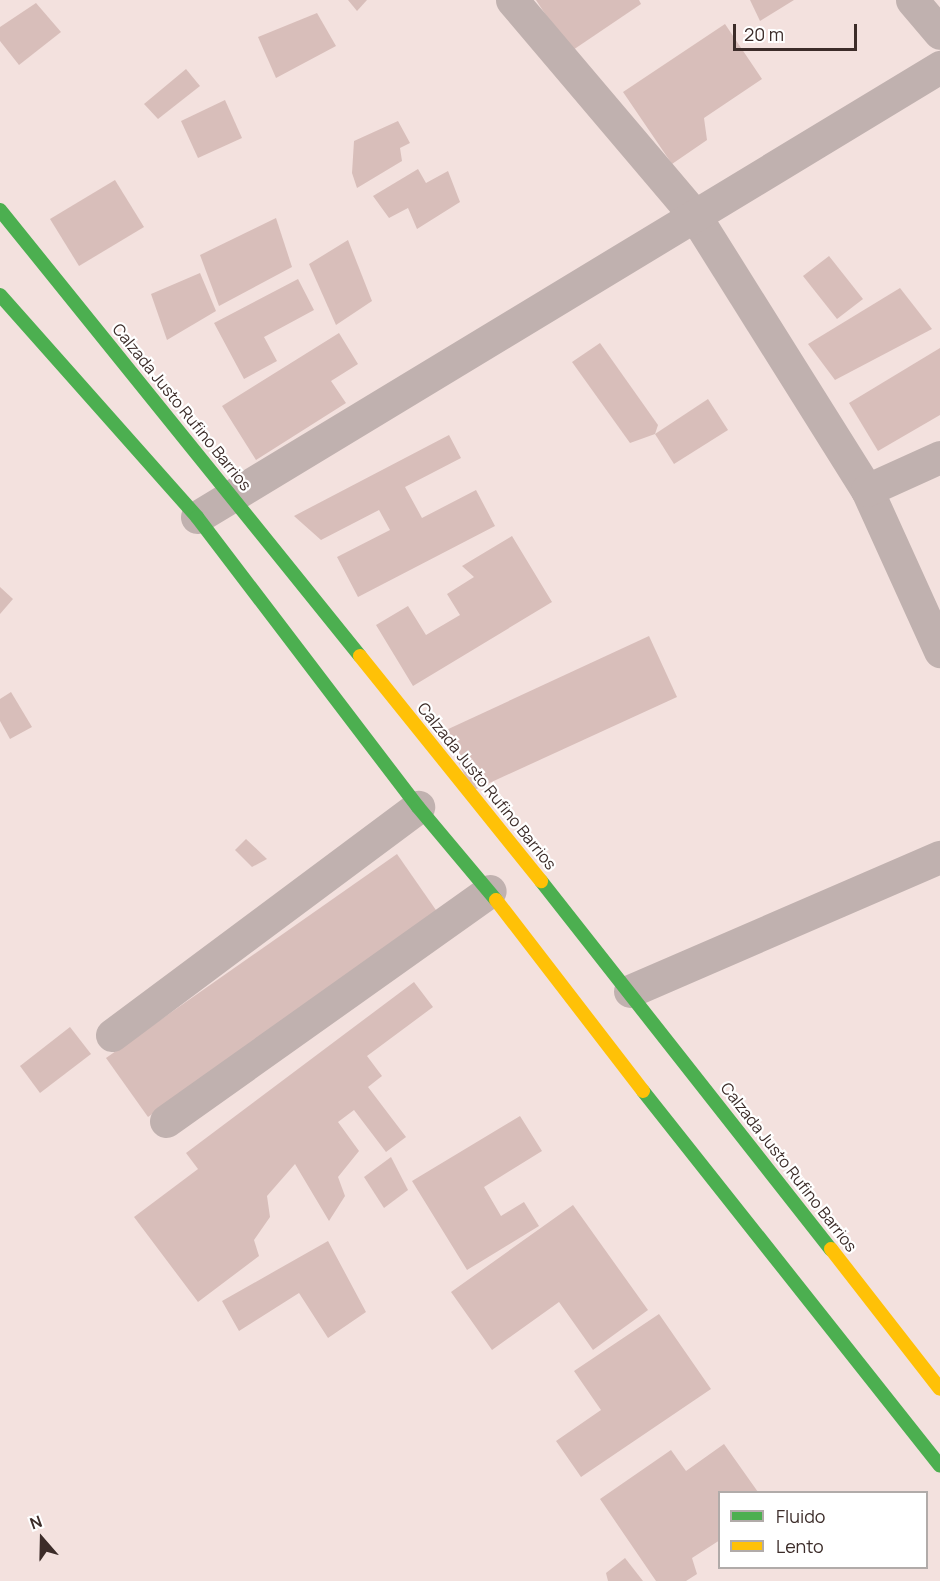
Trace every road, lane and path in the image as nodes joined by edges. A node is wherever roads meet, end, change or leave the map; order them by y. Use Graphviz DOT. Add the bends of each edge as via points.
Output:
graph roads {
  1 [pos="512,0"];
  2 [pos="912,0"];
  3 [pos="940,33"];
  4 [pos="940,68"];
  5 [pos="0,210"];
  6 [pos="695,216"];
  7 [pos="0,295"];
  8 [pos="940,457"];
  9 [pos="867,489"];
  10 [pos="233,495"];
  11 [pos="197,517"];
  12 [pos="940,651"];
  13 [pos="418,807"];
  14 [pos="940,856"];
  15 [pos="490,891"];
  16 [pos="630,991"];
  17 [pos="112,1035"];
  18 [pos="166,1121"];
  19 [pos="940,1389"];
  20 [pos="940,1466"];
  1 -- 6 [label="street"];
  2 -- 3 [label="street"];
  4 -- 6 [label="street"];
  5 -- 10 [label="street, Calzada Justo Rufino Barrios"];
  6 -- 9 [label="street"];
  6 -- 10 [label="street"];
  7 -- 11 [label="street"];
  8 -- 9 [label="street"];
  9 -- 12 [label="street"];
  10 -- 11 [label="street"];
  10 -- 16 [label="street, Calzada Justo Rufino Barrios"];
  11 -- 13 [label="street"];
  13 -- 15 [label="street"];
  13 -- 17 [label="street"];
  14 -- 16 [label="street"];
  15 -- 18 [label="street"];
  15 -- 20 [label="street" via="578,1009"];
  16 -- 19 [label="street, Calzada Justo Rufino Barrios"];
}
